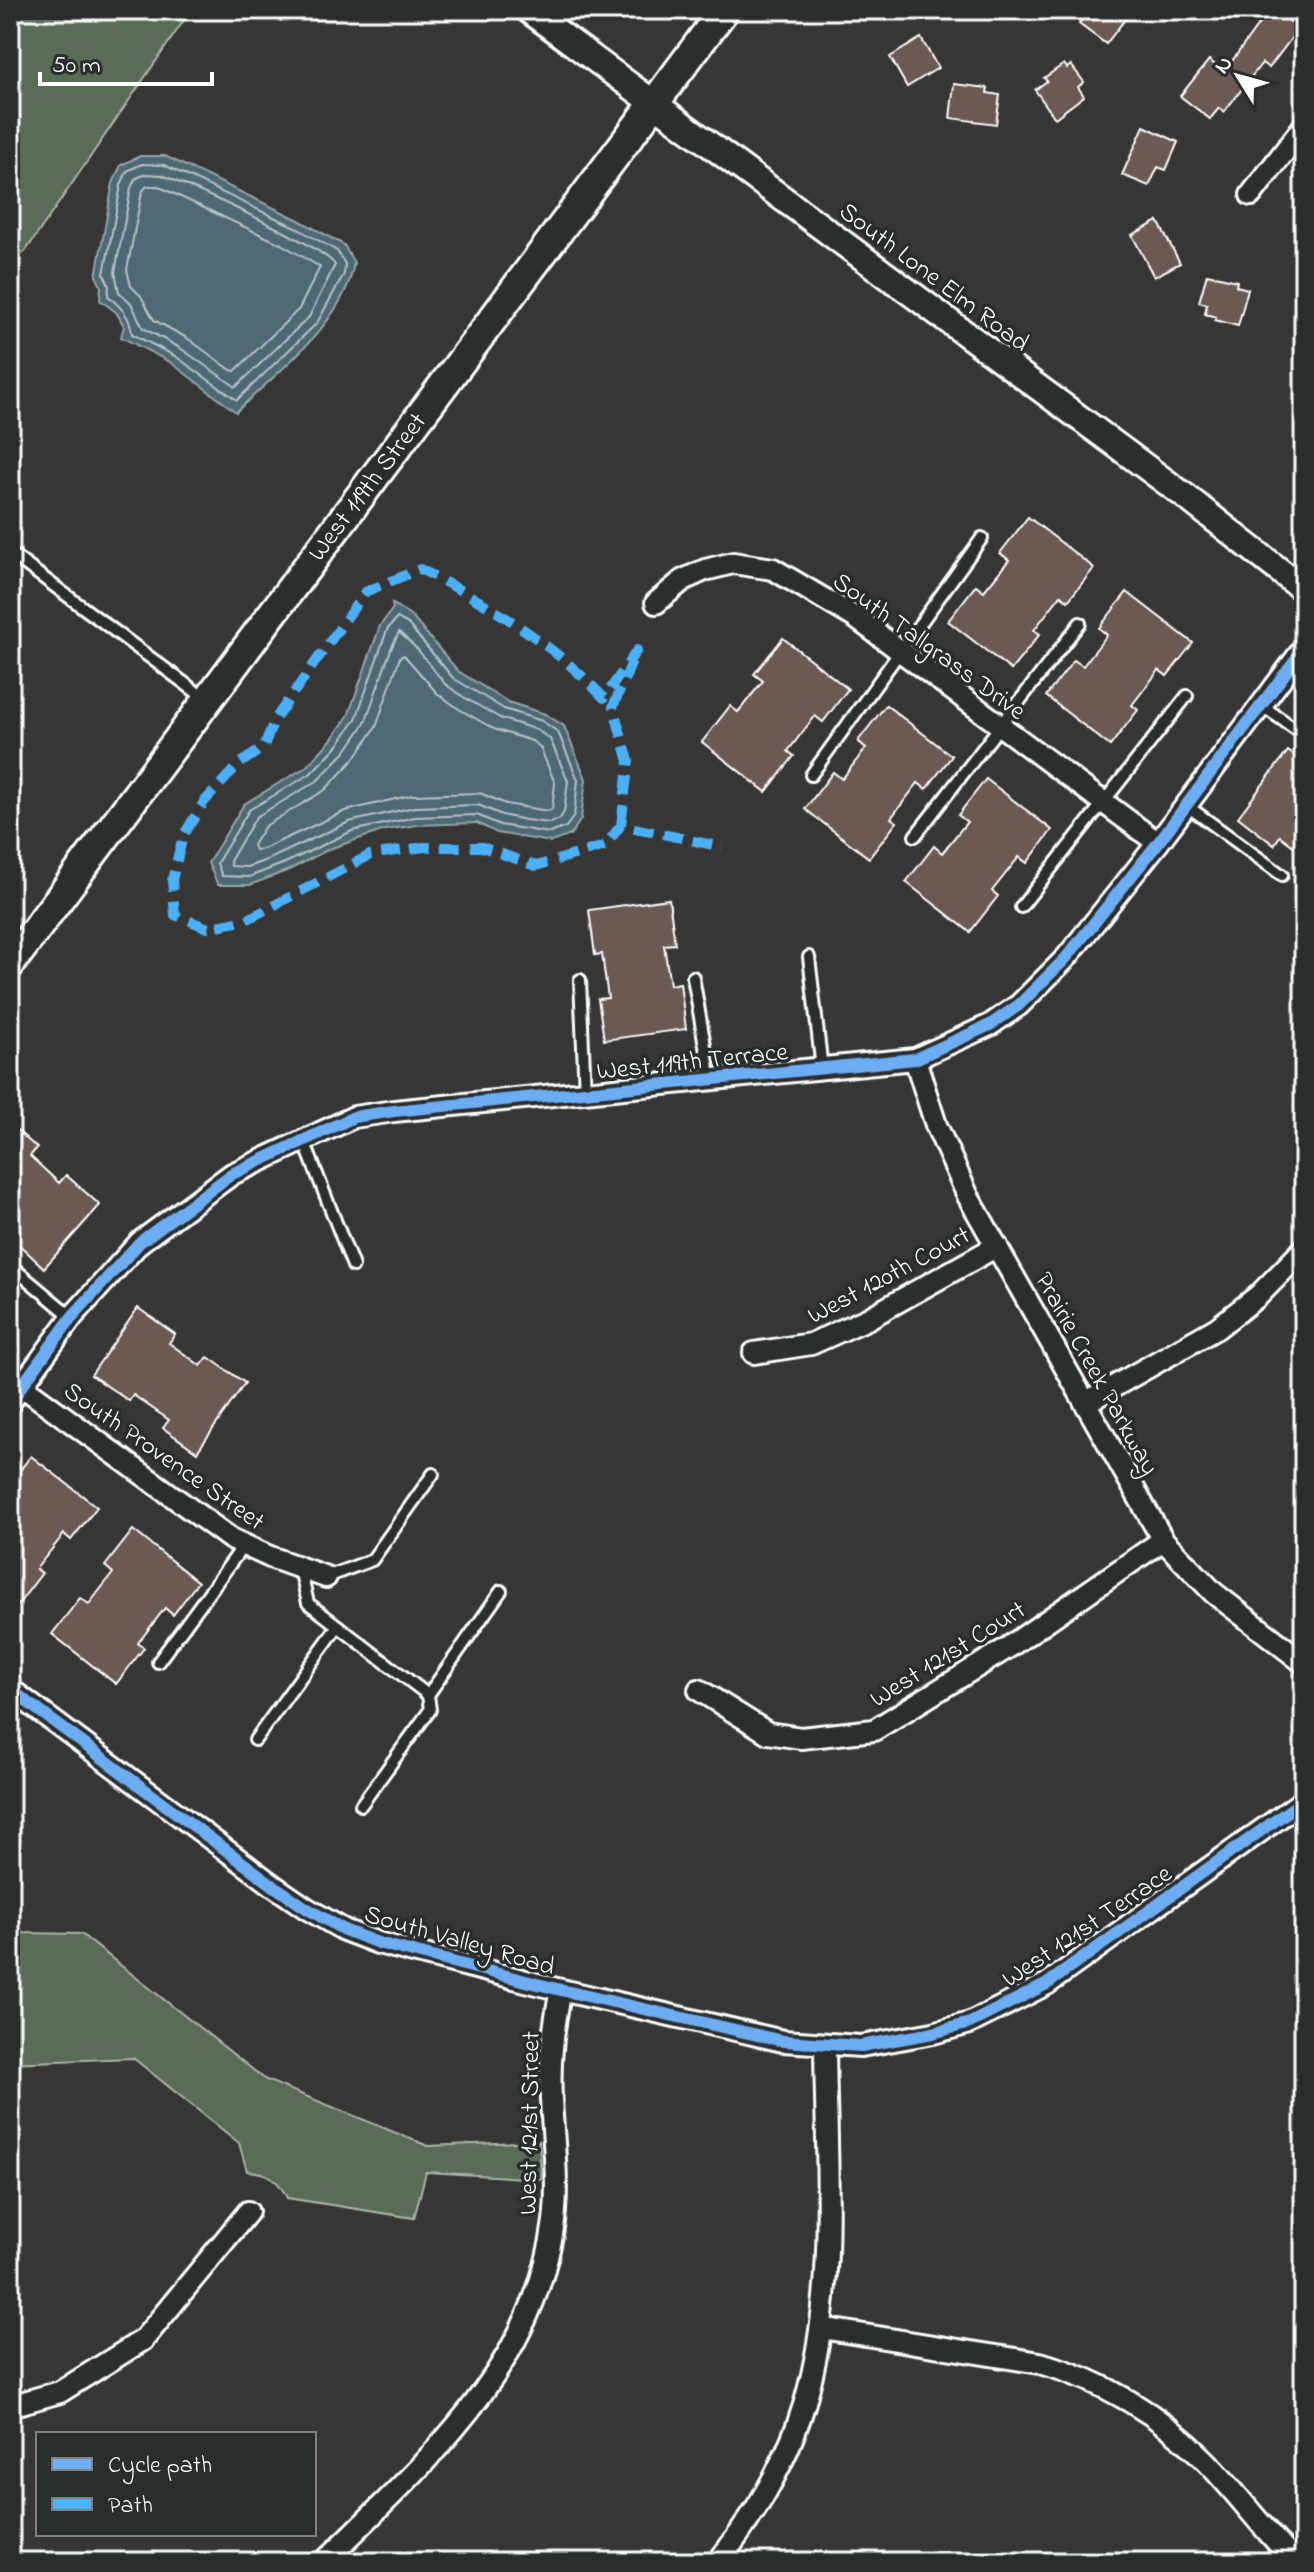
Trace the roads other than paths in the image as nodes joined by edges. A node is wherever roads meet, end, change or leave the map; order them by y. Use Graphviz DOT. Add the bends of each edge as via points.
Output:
graph roads {
  1 [pos="528,10"];
  2 [pos="724,10"];
  3 [pos="654,102"];
  4 [pos="1304,126"];
  5 [pos="1251,195"];
  6 [pos="982,538"];
  7 [pos="10,553"];
  8 [pos="1304,590"];
  9 [pos="656,603"];
  10 [pos="1080,623"];
  11 [pos="1304,648"];
  12 [pos="900,651"];
  13 [pos="1187,696"];
  14 [pos="207,700"];
  15 [pos="1261,705"];
  16 [pos="1000,726"];
  17 [pos="1304,735"];
  18 [pos="811,775"];
  19 [pos="1104,803"];
  20 [pos="1186,805"];
  21 [pos="915,836"];
  22 [pos="1158,843"];
  23 [pos="1282,875"];
  24 [pos="1021,907"];
  25 [pos="809,957"];
  26 [pos="10,964"];
  27 [pos="693,977"];
  28 [pos="580,980"];
  29 [pos="915,1059"];
  30 [pos="822,1069"];
  31 [pos="711,1080"];
  32 [pos="585,1092"];
  33 [pos="304,1141"];
  34 [pos="997,1246"];
  35 [pos="1304,1249"];
  36 [pos="10,1265"];
  37 [pos="353,1266"];
  38 [pos="72,1317"];
  39 [pos="754,1353"];
  40 [pos="16,1394"];
  41 [pos="1085,1403"];
  42 [pos="433,1474"];
  43 [pos="1163,1540"];
  44 [pos="244,1545"];
  45 [pos="300,1568"];
  46 [pos="326,1577"];
  47 [pos="501,1591"];
  48 [pos="338,1626"];
  49 [pos="158,1662"];
  50 [pos="1304,1663"];
  51 [pos="699,1690"];
  52 [pos="12,1695"];
  53 [pos="428,1695"];
  54 [pos="255,1740"];
  55 [pos="1304,1800"];
  56 [pos="361,1805"];
  57 [pos="561,1990"];
  58 [pos="825,2045"];
  59 [pos="248,2212"];
  60 [pos="821,2328"];
  61 [pos="10,2406"];
  62 [pos="324,2562"];
  63 [pos="718,2562"];
  64 [pos="1296,2562"];
  1 -- 3 [label="street, South Lone Elm Road"];
  2 -- 3 [label="main road, West 119th Street"];
  3 -- 8 [label="street, South Lone Elm Road"];
  3 -- 14 [label="main road, West 119th Street"];
  4 -- 5 [label="street"];
  6 -- 12 [label="lane"];
  7 -- 14 [label="lane"];
  9 -- 12 [label="street, South Tallgrass Drive" via="705,570 733,563 773,569"];
  10 -- 16 [label="lane"];
  11 -- 15 [label="street, West 119th Terrace"];
  12 -- 16 [label="street, South Tallgrass Drive"];
  12 -- 18 [label="lane"];
  13 -- 19 [label="lane"];
  14 -- 26 [label="main road, West 119th Street"];
  15 -- 17 [label="lane"];
  15 -- 20 [label="street, West 119th Terrace"];
  16 -- 19 [label="street, South Tallgrass Drive"];
  16 -- 21 [label="lane"];
  19 -- 22 [label="street, South Tallgrass Drive"];
  19 -- 24 [label="lane"];
  20 -- 22 [label="street, West 119th Terrace"];
  20 -- 23 [label="lane"];
  22 -- 29 [label="street, West 119th Terrace" via="1066,958 1019,1005 990,1025"];
  25 -- 30 [label="lane"];
  27 -- 31 [label="lane"];
  28 -- 32 [label="lane"];
  29 -- 30 [label="street, West 119th Terrace"];
  29 -- 34 [label="street, Prairie Creek Parkway" via="953,1165"];
  30 -- 31 [label="street, West 119th Terrace"];
  31 -- 32 [label="street, West 119th Terrace"];
  32 -- 33 [label="street, West 119th Terrace" via="354,1117"];
  33 -- 37 [label="lane"];
  33 -- 38 [label="street, West 119th Terrace" via="232,1174 140,1242"];
  34 -- 39 [label="street, West 120th Court" via="811,1344"];
  34 -- 41 [label="street, Prairie Creek Parkway"];
  35 -- 41 [label="street" via="1217,1328"];
  36 -- 38 [label="lane"];
  38 -- 40 [label="street, West 119th Terrace"];
  40 -- 44 [label="street, South Provence Street"];
  41 -- 43 [label="street, Prairie Creek Parkway"];
  42 -- 46 [label="lane" via="372,1560"];
  43 -- 50 [label="street, Prairie Creek Parkway" via="1214,1593"];
  43 -- 51 [label="street, West 121st Court" via="1009,1647 874,1730 801,1738 768,1733"];
  44 -- 45 [label="street, South Provence Street"];
  44 -- 49 [label="lane"];
  45 -- 46 [label="street, South Provence Street"];
  45 -- 48 [label="lane" via="308,1603"];
  47 -- 53 [label="lane"];
  48 -- 53 [label="lane"];
  48 -- 54 [label="lane"];
  52 -- 57 [label="street, South Valley Road" via="344,1930"];
  53 -- 56 [label="lane" via="430,1710"];
  55 -- 58 [label="street, West 121st Terrace" via="1047,1984 1003,2008 933,2033 861,2046"];
  57 -- 58 [label="street, South Valley Road" via="747,2035"];
  57 -- 62 [label="street, West 121st Street" via="551,2065 554,2221 525,2320 457,2428"];
  58 -- 60 [label="street" via="827,2234"];
  59 -- 61 [label="street" via="143,2340 60,2392"];
  60 -- 63 [label="street" via="804,2405 779,2468"];
  60 -- 64 [label="street" via="1040,2363 1119,2395 1187,2442"];
}
